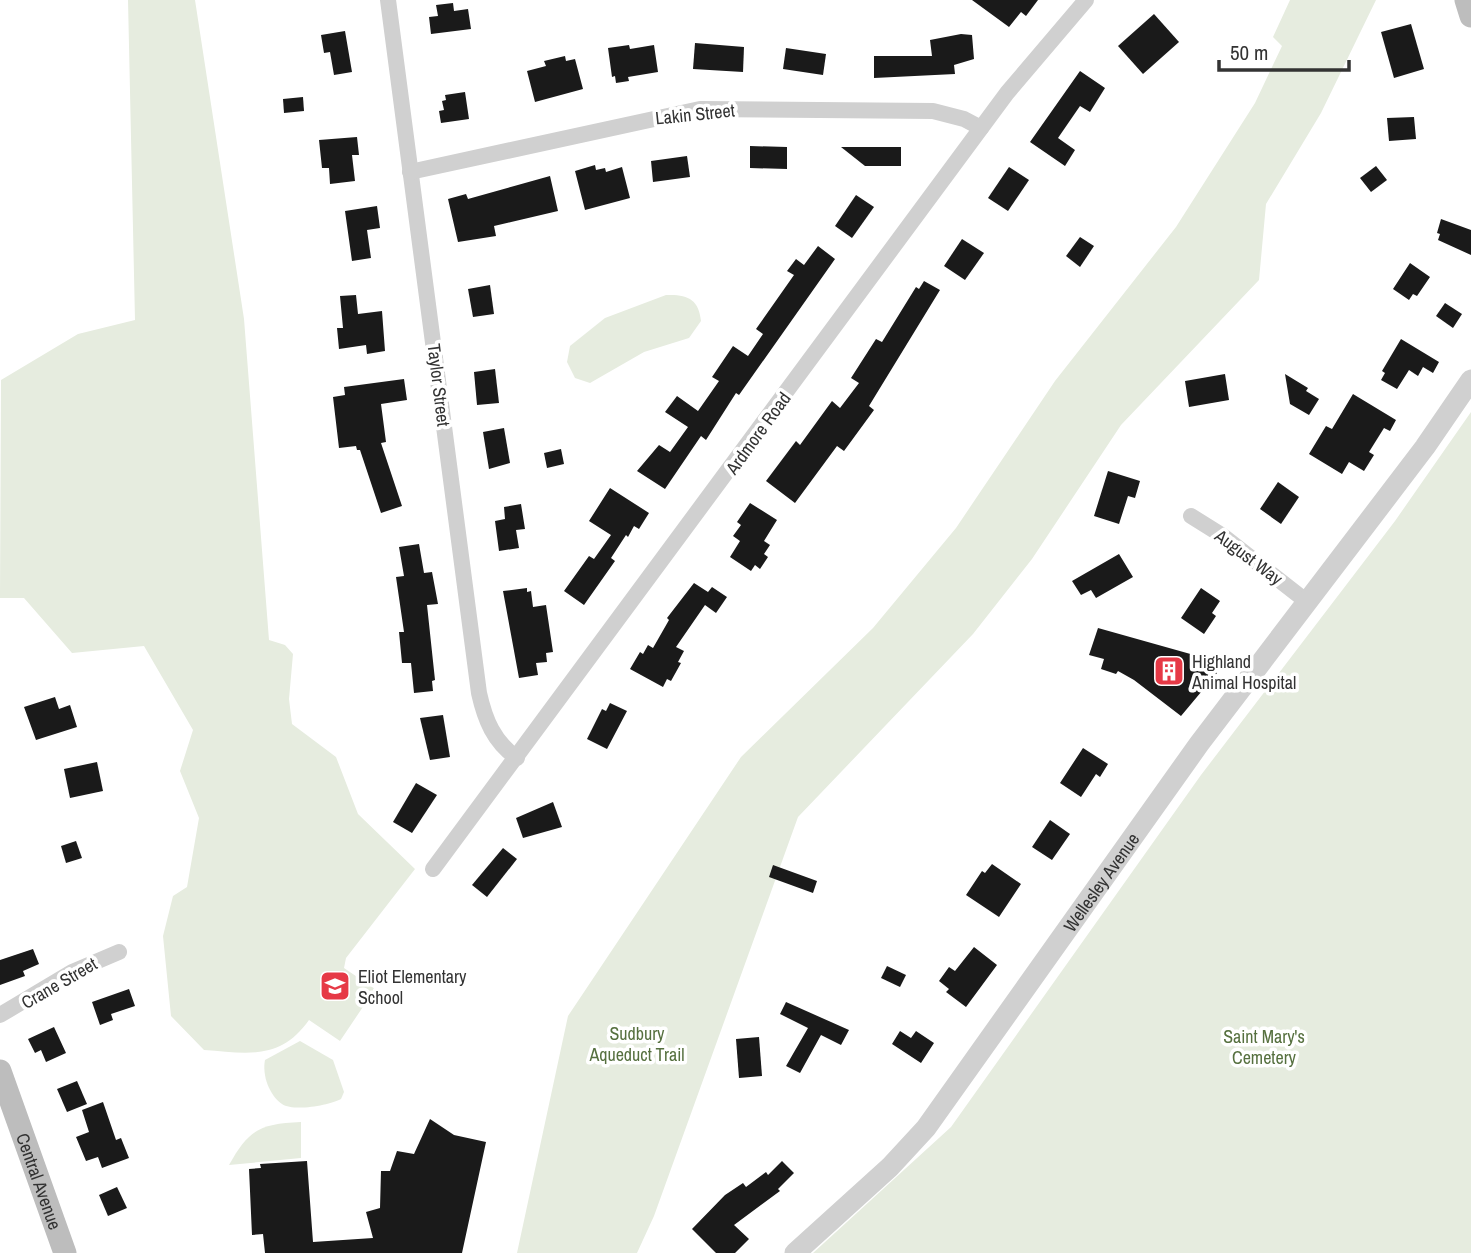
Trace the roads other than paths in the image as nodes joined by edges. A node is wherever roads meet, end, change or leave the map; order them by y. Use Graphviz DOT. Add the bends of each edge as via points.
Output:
graph roads {
  1 [pos="388,0"];
  2 [pos="1086,0"];
  3 [pos="1466,0"];
  4 [pos="1471,16"];
  5 [pos="981,128"];
  6 [pos="410,172"];
  7 [pos="1471,380"];
  8 [pos="1191,516"];
  9 [pos="1306,601"];
  10 [pos="517,758"];
  11 [pos="433,869"];
  12 [pos="119,952"];
  13 [pos="0,1015"];
  14 [pos="0,1071"];
  15 [pos="65,1253"];
  16 [pos="795,1253"];
  1 -- 6 [label="street, Taylor Street"];
  2 -- 5 [label="street, Ardmore Road"];
  3 -- 4 [label="main road"];
  5 -- 6 [label="street, Lakin Street" via="964,118 933,111 712,108"];
  5 -- 10 [label="street, Ardmore Road"];
  6 -- 10 [label="street, Taylor Street" via="479,693 499,743"];
  7 -- 9 [label="street, Wellesley Avenue"];
  8 -- 9 [label="street, August Way"];
  9 -- 16 [label="street, Wellesley Avenue" via="926,1128"];
  10 -- 11 [label="street, Ardmore Road"];
  12 -- 13 [label="street, Crane Street" via="72,972"];
  14 -- 15 [label="main road, Central Avenue"];
}
